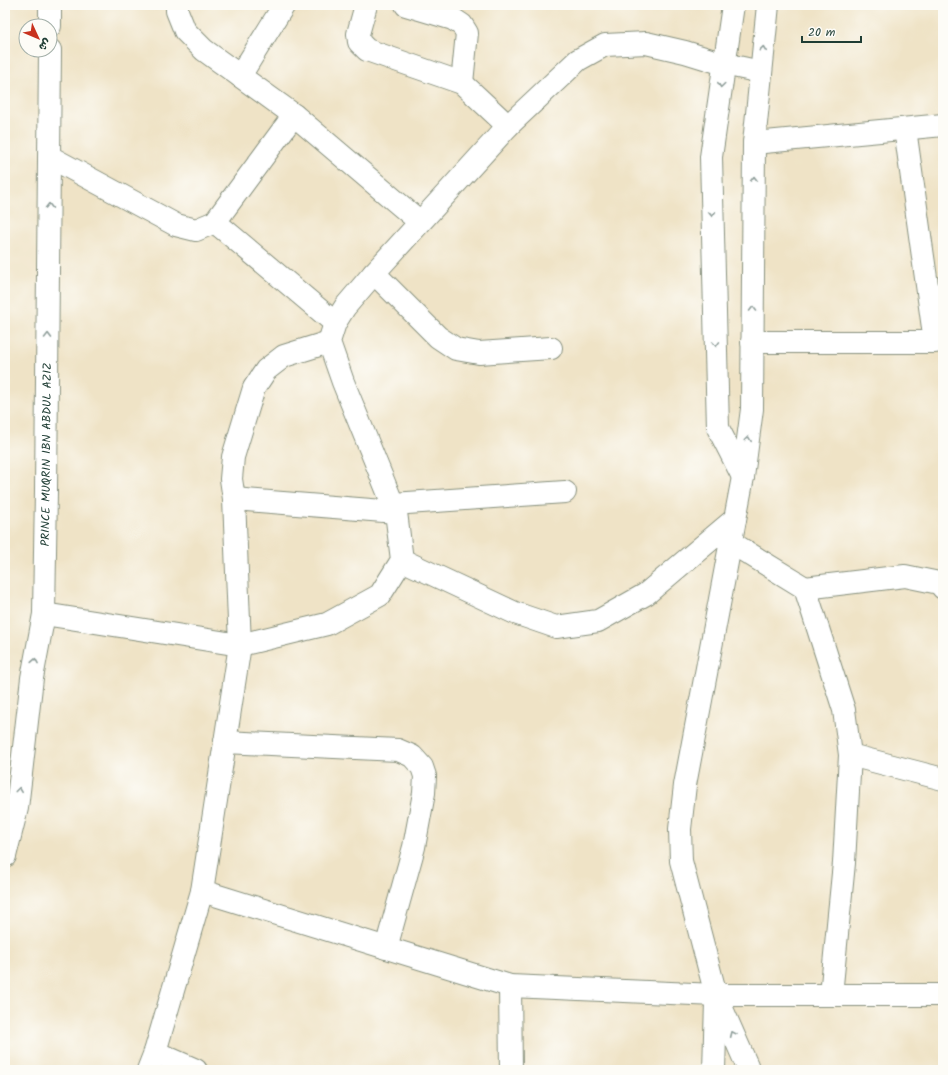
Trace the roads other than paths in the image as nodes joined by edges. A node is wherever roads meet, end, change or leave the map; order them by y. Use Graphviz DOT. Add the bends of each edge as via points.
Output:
graph roads {
  1 [pos="50,5"];
  2 [pos="177,5"];
  3 [pos="284,5"];
  4 [pos="366,5"];
  5 [pos="406,5"];
  6 [pos="733,5"];
  7 [pos="768,5"];
  8 [pos="50,18"];
  9 [pos="50,58"];
  10 [pos="724,64"];
  11 [pos="761,72"];
  12 [pos="240,76"];
  13 [pos="462,83"];
  14 [pos="294,115"];
  15 [pos="943,125"];
  16 [pos="508,126"];
  17 [pos="905,129"];
  18 [pos="754,143"];
  19 [pos="50,157"];
  20 [pos="214,222"];
  21 [pos="420,222"];
  22 [pos="374,273"];
  23 [pos="332,333"];
  24 [pos="752,342"];
  25 [pos="551,348"];
  26 [pos="743,477"];
  27 [pos="564,492"];
  28 [pos="234,499"];
  29 [pos="395,508"];
  30 [pos="735,519"];
  31 [pos="730,542"];
  32 [pos="402,560"];
  33 [pos="805,588"];
  34 [pos="943,588"];
  35 [pos="44,614"];
  36 [pos="240,645"];
  37 [pos="225,742"];
  38 [pos="850,755"];
  39 [pos="943,779"];
  40 [pos="5,856"];
  41 [pos="202,891"];
  42 [pos="386,948"];
  43 [pos="510,986"];
  44 [pos="716,995"];
  45 [pos="832,995"];
  46 [pos="943,995"];
  47 [pos="151,1061"];
  48 [pos="196,1070"];
  49 [pos="511,1070"];
  50 [pos="714,1070"];
  51 [pos="749,1070"];
  1 -- 8 [label="street"];
  2 -- 12 [label="street" via="185,31 204,50"];
  3 -- 12 [label="street"];
  4 -- 13 [label="street" via="358,34 359,42 367,50"];
  5 -- 13 [label="street" via="462,25 467,33"];
  6 -- 10 [label="street"];
  11 -- 7 [label="street, one-way"];
  9 -- 19 [label="street, PRINCE MUQRIN IBN ABDUL AZIZ"];
  10 -- 11 [label="street"];
  10 -- 16 [label="street" via="646,43 605,45 578,60"];
  10 -- 26 [label="street, one-way" via="711,157 718,428"];
  11 -- 18 [label="street"];
  12 -- 14 [label="street"];
  13 -- 16 [label="street"];
  14 -- 20 [label="street"];
  14 -- 21 [label="street"];
  15 -- 17 [label="street"];
  16 -- 21 [label="street"];
  17 -- 18 [label="street"];
  17 -- 24 [label="street" via="935,342"];
  24 -- 18 [label="street, one-way"];
  19 -- 20 [label="street" via="176,225 196,230"];
  35 -- 19 [label="street, PRINCE MUQRIN IBN ABDUL AZIZ, one-way"];
  20 -- 23 [label="street"];
  21 -- 22 [label="street"];
  22 -- 23 [label="street" via="345,307"];
  22 -- 25 [label="street" via="438,337 456,349 480,353"];
  23 -- 28 [label="street" via="284,356 266,370 254,388 233,457 231,479"];
  23 -- 29 [label="street" via="342,382"];
  26 -- 24 [label="street, one-way" via="752,409"];
  26 -- 30 [label="street"];
  27 -- 29 [label="street"];
  28 -- 29 [label="street"];
  28 -- 36 [label="street"];
  29 -- 32 [label="street"];
  30 -- 31 [label="street"];
  30 -- 32 [label="street" via="646,594 598,621 556,628 515,613"];
  31 -- 33 [label="street"];
  31 -- 44 [label="street" via="685,785 680,829 681,861"];
  32 -- 36 [label="street" via="380,595 327,624"];
  33 -- 34 [label="street" via="906,576 940,583"];
  33 -- 38 [label="street" via="844,710"];
  35 -- 36 [label="street"];
  40 -- 35 [label="street, PRINCE MUQRIN IBN ABDUL AZIZ, one-way" via="17,808 32,678"];
  36 -- 37 [label="street"];
  37 -- 41 [label="street"];
  37 -- 42 [label="street" via="398,750 412,756 422,767 425,776 424,793 414,847"];
  38 -- 39 [label="street"];
  38 -- 45 [label="street" via="844,863"];
  41 -- 42 [label="street"];
  41 -- 47 [label="street"];
  42 -- 43 [label="street"];
  43 -- 44 [label="street"];
  43 -- 49 [label="street"];
  44 -- 45 [label="street"];
  44 -- 50 [label="street"];
  51 -- 44 [label="street, one-way"];
  45 -- 46 [label="street"];
  47 -- 48 [label="street"];
}
